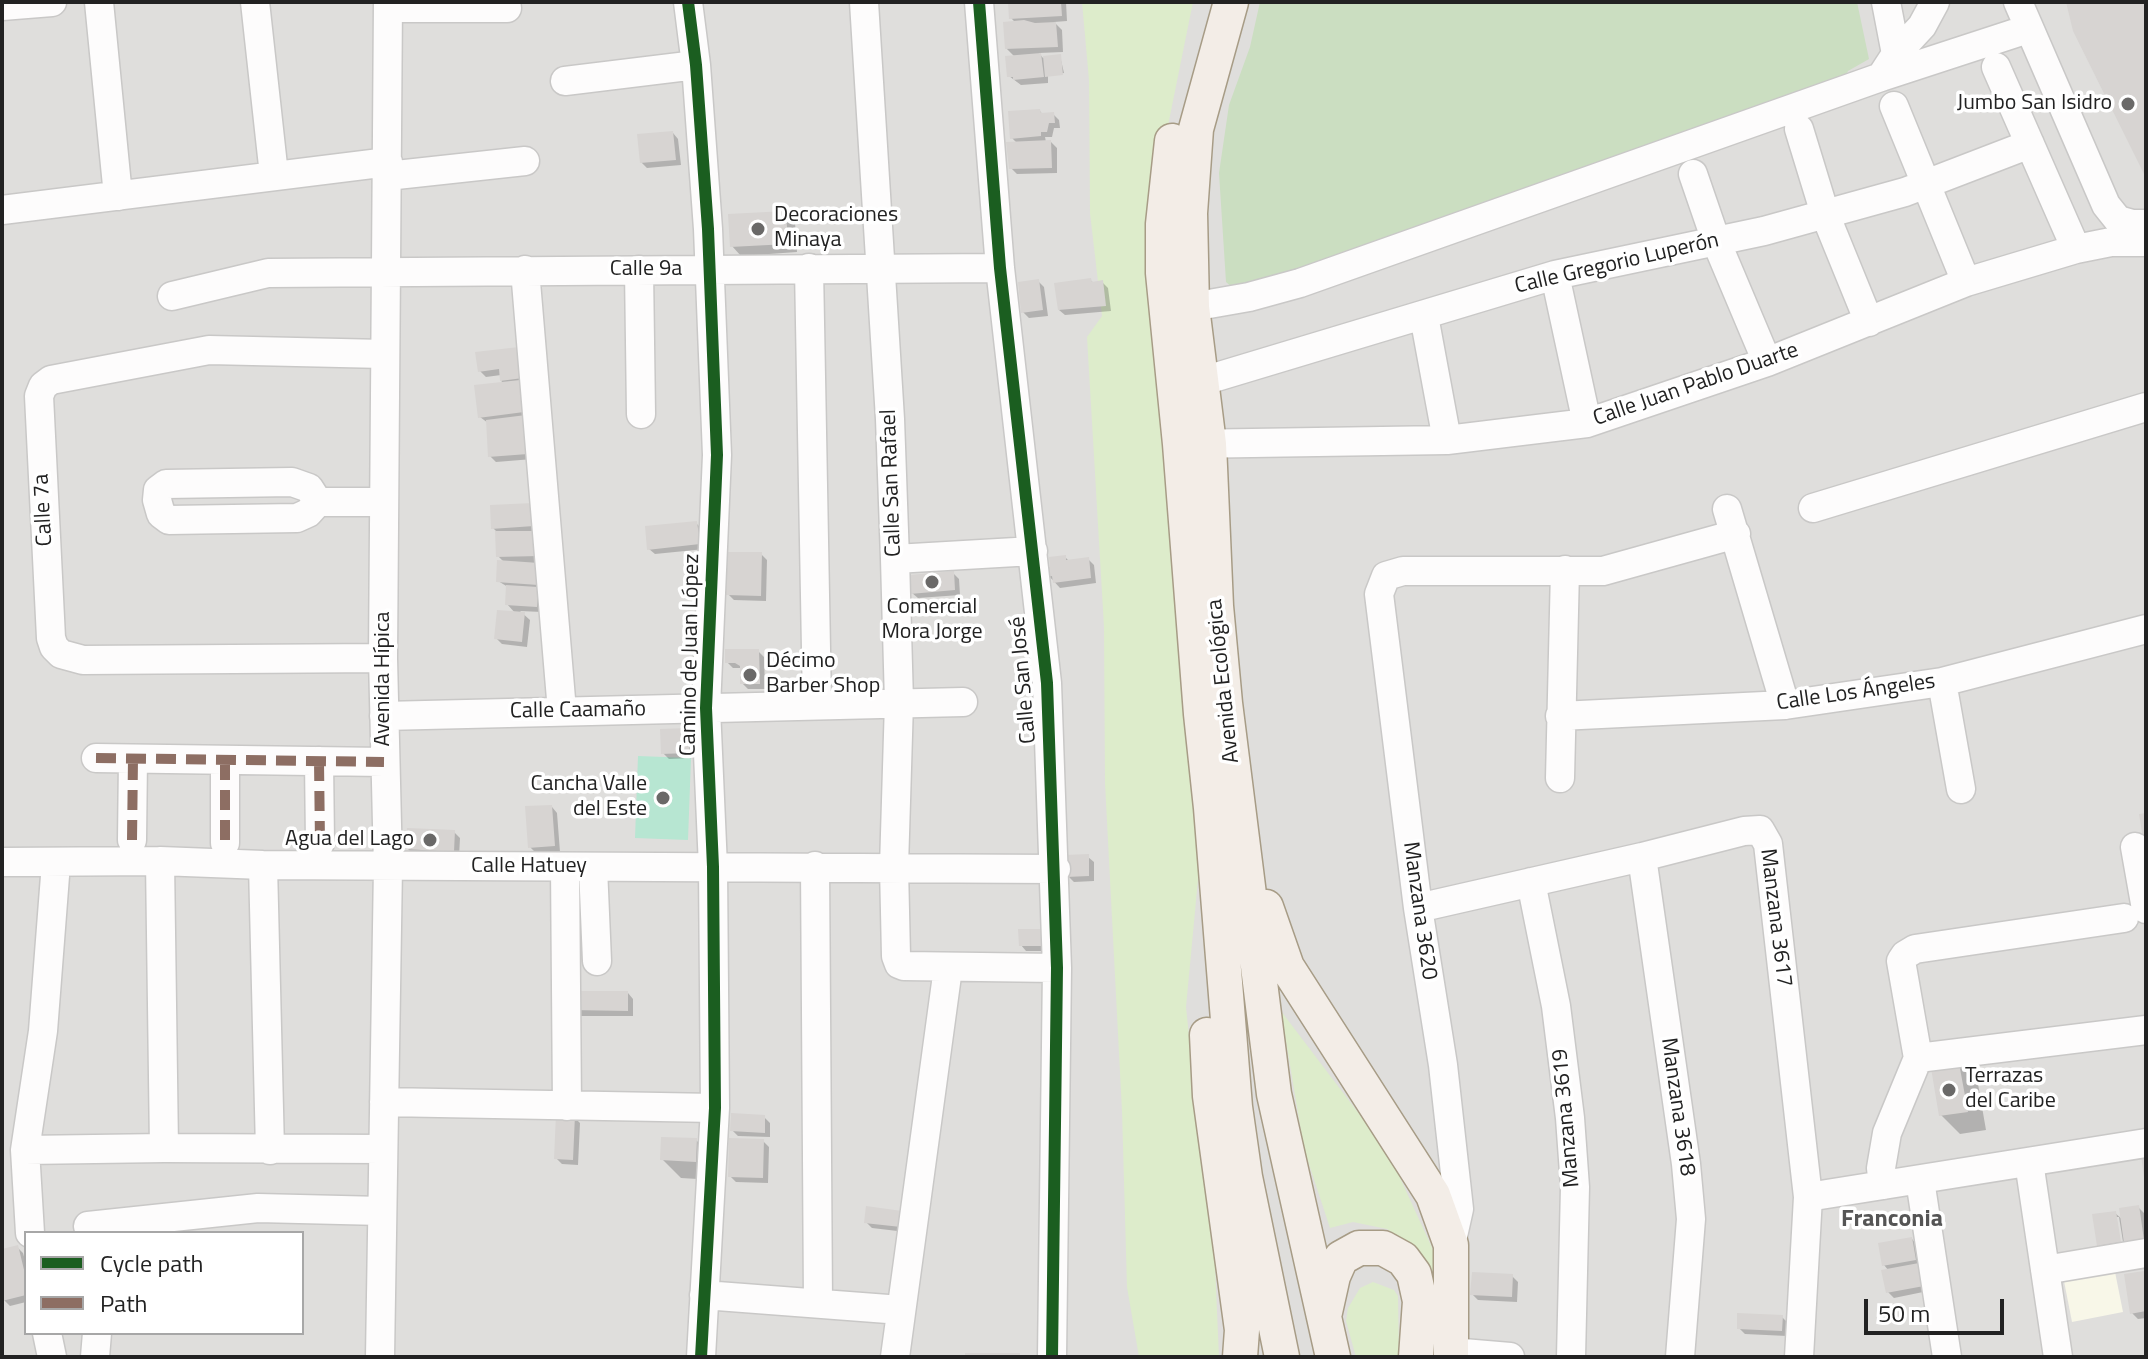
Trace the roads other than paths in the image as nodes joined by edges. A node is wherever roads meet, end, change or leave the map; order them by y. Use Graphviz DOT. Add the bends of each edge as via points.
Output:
graph roads {
  1 [pos="52,2"];
  2 [pos="99,2"];
  3 [pos="255,2"];
  4 [pos="688,2"];
  5 [pos="864,2"];
  6 [pos="979,2"];
  7 [pos="1208,2"];
  8 [pos="1231,2"];
  9 [pos="1886,2"];
  10 [pos="1935,2"];
  11 [pos="2018,2"];
  12 [pos="388,5"];
  13 [pos="2,6"];
  14 [pos="507,8"];
  15 [pos="2028,29"];
  16 [pos="696,65"];
  17 [pos="1889,65"];
  18 [pos="1996,67"];
  19 [pos="565,81"];
  20 [pos="1894,106"];
  21 [pos="1799,129"];
  22 [pos="2030,144"];
  23 [pos="525,161"];
  24 [pos="388,169"];
  25 [pos="1693,174"];
  26 [pos="274,175"];
  27 [pos="1927,184"];
  28 [pos="118,196"];
  29 [pos="2,210"];
  30 [pos="1825,214"];
  31 [pos="2146,224"];
  32 [pos="1716,241"];
  33 [pos="2146,242"];
  34 [pos="2076,249"];
  35 [pos="809,268"];
  36 [pos="879,268"];
  37 [pos="1000,268"];
  38 [pos="710,269"];
  39 [pos="525,270"];
  40 [pos="639,270"];
  41 [pos="388,271"];
  42 [pos="1163,273"];
  43 [pos="1555,275"];
  44 [pos="1966,282"];
  45 [pos="172,296"];
  46 [pos="1192,307"];
  47 [pos="1424,316"];
  48 [pos="1869,322"];
  49 [pos="384,354"];
  50 [pos="1767,362"];
  51 [pos="1189,382"];
  52 [pos="2146,407"];
  53 [pos="641,414"];
  54 [pos="1587,423"];
  55 [pos="1447,440"];
  56 [pos="1195,444"];
  57 [pos="318,502"];
  58 [pos="384,502"];
  59 [pos="1813,508"];
  60 [pos="1033,551"];
  61 [pos="895,559"];
  62 [pos="1565,570"];
  63 [pos="2146,629"];
  64 [pos="383,658"];
  65 [pos="1942,682"];
  66 [pos="899,702"];
  67 [pos="963,702"];
  68 [pos="817,704"];
  69 [pos="1785,705"];
  70 [pos="706,708"];
  71 [pos="562,711"];
  72 [pos="384,716"];
  73 [pos="1560,716"];
  74 [pos="96,758"];
  75 [pos="133,759"];
  76 [pos="225,760"];
  77 [pos="319,761"];
  78 [pos="384,762"];
  79 [pos="1560,778"];
  80 [pos="1961,789"];
  81 [pos="132,840"];
  82 [pos="225,843"];
  83 [pos="320,843"];
  84 [pos="2135,847"];
  85 [pos="1642,857"];
  86 [pos="1243,858"];
  87 [pos="160,861"];
  88 [pos="2,862"];
  89 [pos="56,863"];
  90 [pos="263,865"];
  91 [pos="388,866"];
  92 [pos="815,866"];
  93 [pos="579,867"];
  94 [pos="713,867"];
  95 [pos="894,867"];
  96 [pos="1056,869"];
  97 [pos="1531,882"];
  98 [pos="1418,908"];
  99 [pos="2135,914"];
  100 [pos="1221,936"];
  101 [pos="597,961"];
  102 [pos="948,968"];
  103 [pos="1057,968"];
  104 [pos="2146,1030"];
  105 [pos="1918,1058"];
  106 [pos="384,1102"];
  107 [pos="567,1106"];
  108 [pos="715,1108"];
  109 [pos="2146,1143"];
  110 [pos="164,1148"];
  111 [pos="383,1149"];
  112 [pos="25,1150"];
  113 [pos="270,1150"];
  114 [pos="2029,1162"];
  115 [pos="1920,1180"];
  116 [pos="1883,1185"];
  117 [pos="1808,1197"];
  118 [pos="382,1211"];
  119 [pos="88,1226"];
  120 [pos="30,1231"];
  121 [pos="1451,1245"];
  122 [pos="2146,1253"];
  123 [pos="2045,1270"];
  124 [pos="704,1295"];
  125 [pos="818,1302"];
  126 [pos="901,1310"];
  127 [pos="1323,1320"];
  128 [pos="47,1335"];
  129 [pos="97,1335"];
  130 [pos="1451,1355"];
  131 [pos="52,1357"];
  132 [pos="95,1357"];
  133 [pos="380,1357"];
  134 [pos="701,1357"];
  135 [pos="895,1357"];
  136 [pos="1052,1357"];
  137 [pos="1240,1357"];
  138 [pos="1282,1357"];
  139 [pos="1333,1357"];
  140 [pos="1416,1357"];
  141 [pos="1510,1357"];
  142 [pos="1571,1357"];
  143 [pos="1680,1357"];
  144 [pos="1799,1357"];
  145 [pos="1947,1357"];
  146 [pos="2058,1357"];
  1 -- 13 [label="street"];
  2 -- 28 [label="street"];
  3 -- 26 [label="street"];
  4 -- 16 [label="street, Camino de Juan López"];
  5 -- 36 [label="street, Calle San Rafael"];
  6 -- 37 [label="street, Calle San José"];
  7 -- 42 [label="main road, Avenida Ecológica" via="1173,128"];
  8 -- 46 [label="main road, Avenida Ecológica" via="1196,129 1190,213"];
  9 -- 17 [label="street"];
  10 -- 17 [label="street"];
  11 -- 15 [label="street"];
  12 -- 14 [label="street"];
  12 -- 24 [label="street, Avenida Hípica"];
  15 -- 17 [label="street"];
  15 -- 31 [label="street" via="2106,205 2118,220"];
  16 -- 19 [label="street"];
  16 -- 38 [label="street, Camino de Juan López"];
  17 -- 46 [label="street" via="1300,283"];
  18 -- 22 [label="street"];
  20 -- 27 [label="street"];
  21 -- 30 [label="street"];
  22 -- 27 [label="street, Calle Gregorio Luperón"];
  22 -- 34 [label="street"];
  23 -- 24 [label="street"];
  24 -- 26 [label="street"];
  24 -- 41 [label="street, Avenida Hípica"];
  25 -- 32 [label="street"];
  26 -- 28 [label="street"];
  27 -- 30 [label="street, Calle Gregorio Luperón"];
  27 -- 44 [label="street"];
  28 -- 29 [label="street"];
  30 -- 32 [label="street, Calle Gregorio Luperón"];
  30 -- 48 [label="street"];
  32 -- 43 [label="street, Calle Gregorio Luperón"];
  32 -- 50 [label="street"];
  33 -- 34 [label="street, Calle Juan Pablo Duarte"];
  34 -- 44 [label="street, Calle Juan Pablo Duarte"];
  35 -- 36 [label="street, Calle 9a"];
  35 -- 38 [label="street, Calle 9a"];
  35 -- 68 [label="street"];
  36 -- 37 [label="street, Calle 9a"];
  36 -- 61 [label="street, Calle San Rafael"];
  37 -- 60 [label="street, Calle San José"];
  38 -- 40 [label="street, Calle 9a"];
  38 -- 70 [label="street, Camino de Juan López" via="717,455"];
  39 -- 40 [label="street, Calle 9a"];
  39 -- 41 [label="street, Calle 9a"];
  39 -- 71 [label="street"];
  40 -- 53 [label="street"];
  41 -- 45 [label="street, Calle 9a" via="268,273"];
  41 -- 49 [label="street, Avenida Hípica"];
  42 -- 46 [label="street"];
  42 -- 51 [label="main road, Avenida Ecológica"];
  43 -- 47 [label="street, Calle Gregorio Luperón"];
  43 -- 54 [label="street"];
  44 -- 48 [label="street, Calle Juan Pablo Duarte"];
  46 -- 51 [label="main road, Avenida Ecológica"];
  47 -- 51 [label="street, Calle Gregorio Luperón"];
  47 -- 55 [label="street"];
  48 -- 50 [label="street, Calle Juan Pablo Duarte"];
  49 -- 58 [label="street, Avenida Hípica"];
  49 -- 64 [label="street, Calle 7a" via="209,350 51,380 39,396 51,638 61,654 83,660"];
  50 -- 54 [label="street, Calle Juan Pablo Duarte"];
  51 -- 56 [label="main road, Avenida Ecológica"];
  52 -- 59 [label="street"];
  54 -- 55 [label="street, Calle Juan Pablo Duarte"];
  55 -- 56 [label="street, Calle Juan Pablo Duarte"];
  56 -- 86 [label="main road, Avenida Ecológica"];
  56 -- 100 [label="main road, Avenida Ecológica"];
  57 -- 57 [label="street" via="309,488 292,482 166,484 158,490 157,500 169,520 297,518"];
  57 -- 58 [label="street"];
  58 -- 64 [label="street, Avenida Hípica"];
  60 -- 61 [label="street"];
  60 -- 96 [label="street, Calle San José" via="1047,683"];
  61 -- 66 [label="street, Calle San Rafael"];
  62 -- 69 [label="street" via="1603,571 1732,521"];
  62 -- 73 [label="street"];
  62 -- 98 [label="street, Manzana 3620" via="1403,571 1386,576 1379,594"];
  63 -- 65 [label="street, Calle Los Ángeles"];
  64 -- 72 [label="street, Avenida Hípica"];
  65 -- 69 [label="street, Calle Los Ángeles"];
  65 -- 80 [label="street"];
  66 -- 67 [label="street, Calle Caamaño"];
  66 -- 68 [label="street, Calle Caamaño"];
  66 -- 95 [label="street, Calle San Rafael"];
  68 -- 70 [label="street, Calle Caamaño"];
  69 -- 73 [label="street, Calle Los Ángeles"];
  70 -- 71 [label="street, Calle Caamaño"];
  70 -- 94 [label="street, Camino de Juan López"];
  71 -- 72 [label="street, Calle Caamaño"];
  72 -- 78 [label="street, Avenida Hípica"];
  73 -- 79 [label="street"];
  74 -- 75 [label="street"];
  75 -- 76 [label="street"];
  75 -- 81 [label="street"];
  76 -- 77 [label="street"];
  76 -- 82 [label="street"];
  77 -- 78 [label="street"];
  77 -- 83 [label="street"];
  78 -- 91 [label="street, Avenida Hípica"];
  84 -- 99 [label="street"];
  85 -- 97 [label="street, Manzana 3617"];
  85 -- 117 [label="street, Manzana 3617" via="1744,831 1760,830 1768,844"];
  85 -- 143 [label="street, Manzana 3618" via="1691,1219"];
  86 -- 121 [label="main road" via="1261,890 1287,967 1433,1195"];
  86 -- 127 [label="main road, Avenida Ecológica" via="1274,1094"];
  87 -- 89 [label="street, Calle Hatuey"];
  87 -- 90 [label="street, Calle Hatuey"];
  87 -- 110 [label="street"];
  88 -- 89 [label="street, Calle Hatuey"];
  89 -- 112 [label="street" via="43,1031"];
  90 -- 91 [label="street, Calle Hatuey"];
  90 -- 113 [label="street"];
  91 -- 93 [label="street, Calle Hatuey"];
  91 -- 106 [label="street, Avenida Hípica"];
  92 -- 94 [label="street, Calle Hatuey"];
  92 -- 95 [label="street, Calle Hatuey"];
  92 -- 125 [label="street"];
  93 -- 94 [label="street, Calle Hatuey"];
  93 -- 101 [label="street"];
  93 -- 107 [label="street"];
  94 -- 108 [label="street, Camino de Juan López"];
  95 -- 96 [label="street, Calle Hatuey"];
  95 -- 102 [label="street, Calle San Rafael" via="899,964"];
  96 -- 103 [label="street, Calle San José"];
  97 -- 98 [label="street, Manzana 3617"];
  97 -- 142 [label="street, Manzana 3619" via="1556,1006 1570,1118 1575,1229"];
  98 -- 121 [label="street, Manzana 3620" via="1459,1209"];
  99 -- 105 [label="street" via="1910,951 1901,961"];
  100 -- 137 [label="main road" via="1209,980 1207,1043 1242,1330"];
  100 -- 138 [label="main road, Avenida Ecológica" via="1241,1149"];
  102 -- 103 [label="street"];
  102 -- 126 [label="street"];
  103 -- 136 [label="street, Calle San José"];
  104 -- 105 [label="street"];
  105 -- 116 [label="street" via="1887,1133"];
  106 -- 107 [label="street"];
  106 -- 111 [label="street, Avenida Hípica"];
  107 -- 108 [label="street"];
  108 -- 124 [label="street, Camino de Juan López"];
  109 -- 114 [label="street"];
  110 -- 112 [label="street"];
  110 -- 113 [label="street"];
  111 -- 113 [label="street"];
  111 -- 118 [label="street, Avenida Hípica"];
  112 -- 120 [label="street"];
  114 -- 115 [label="street"];
  114 -- 123 [label="street"];
  115 -- 116 [label="street"];
  115 -- 145 [label="street"];
  116 -- 117 [label="street"];
  117 -- 144 [label="street, Manzana 3617"];
  118 -- 119 [label="street" via="258,1208"];
  118 -- 133 [label="street, Avenida Hípica"];
  121 -- 130 [label="main road"];
  122 -- 123 [label="street"];
  123 -- 146 [label="street"];
  124 -- 125 [label="street"];
  124 -- 134 [label="street, Camino de Juan López"];
  125 -- 126 [label="street"];
  126 -- 135 [label="street"];
  127 -- 139 [label="main road, Avenida Ecológica"];
  127 -- 140 [label="main road" via="1341,1258 1359,1248 1383,1248 1403,1259 1414,1274 1420,1301"];
  128 -- 131 [label="street"];
  129 -- 132 [label="street"];
  130 -- 141 [label="street"];
}
